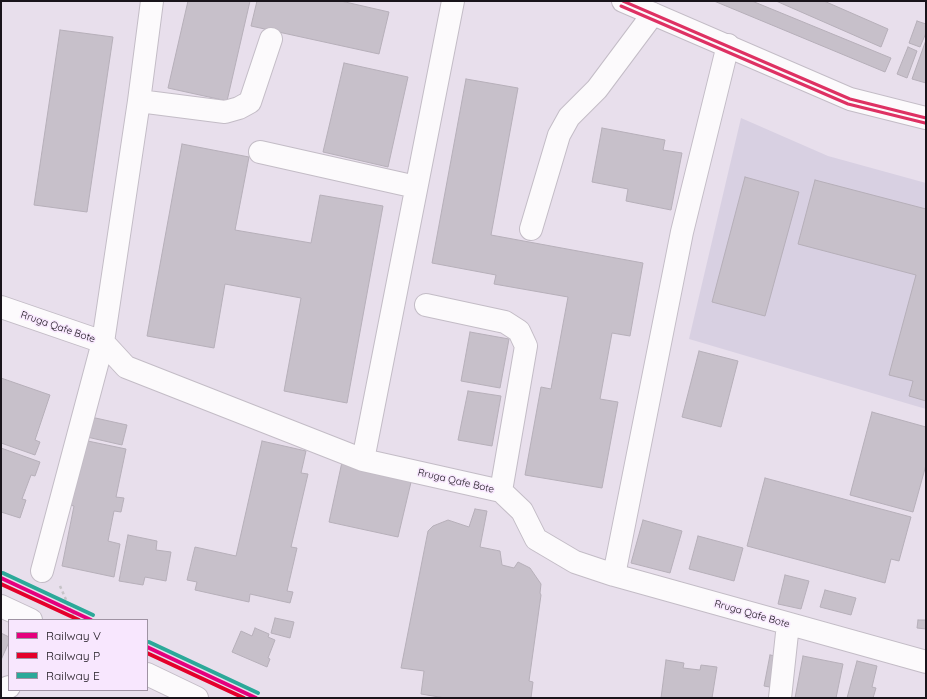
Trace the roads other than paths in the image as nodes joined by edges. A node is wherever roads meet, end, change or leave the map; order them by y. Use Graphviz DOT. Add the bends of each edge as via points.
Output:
graph roads {
  1 [pos="453,1"];
  2 [pos="623,1"];
  3 [pos="146,2"];
  4 [pos="653,14"];
  5 [pos="271,39"];
  6 [pos="728,46"];
  7 [pos="139,101"];
  8 [pos="926,118"];
  9 [pos="260,152"];
  10 [pos="416,187"];
  11 [pos="531,229"];
  12 [pos="426,305"];
  13 [pos="1,307"];
  14 [pos="103,342"];
  15 [pos="363,460"];
  16 [pos="501,491"];
  17 [pos="42,571"];
  18 [pos="614,575"];
  19 [pos="1,606"];
  20 [pos="29,619"];
  21 [pos="788,624"];
  22 [pos="926,662"];
  23 [pos="148,674"];
  24 [pos="197,698"];
  25 [pos="780,698"];
  1 -- 10 [label="street"];
  2 -- 4 [label="street"];
  3 -- 7 [label="street"];
  4 -- 6 [label="street"];
  4 -- 11 [label="street" via="597,89 569,117 559,135"];
  5 -- 7 [label="street" via="250,102 239,108 225,112"];
  6 -- 8 [label="street" via="850,99"];
  6 -- 18 [label="street" via="682,232"];
  7 -- 14 [label="street"];
  9 -- 10 [label="street"];
  10 -- 15 [label="street"];
  12 -- 16 [label="street" via="505,322 519,331 526,346"];
  13 -- 14 [label="street, Rruga Qafe Bote"];
  14 -- 15 [label="street, Rruga Qafe Bote" via="126,368"];
  14 -- 17 [label="street"];
  15 -- 16 [label="street, Rruga Qafe Bote"];
  16 -- 18 [label="street, Rruga Qafe Bote" via="522,511 536,539 574,562"];
  18 -- 21 [label="street, Rruga Qafe Bote"];
  19 -- 20 [label="street"];
  21 -- 22 [label="street, Rruga Qafe Bote"];
  21 -- 25 [label="street"];
  23 -- 24 [label="street"];
}
